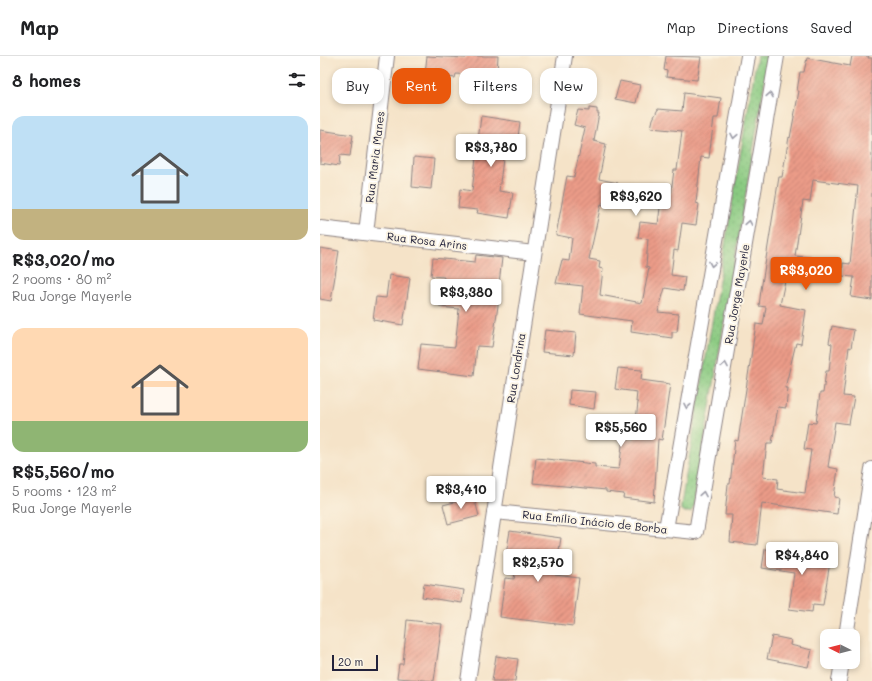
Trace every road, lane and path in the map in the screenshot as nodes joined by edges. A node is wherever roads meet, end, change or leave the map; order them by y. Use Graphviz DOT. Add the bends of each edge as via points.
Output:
graph roads {
  1 [pos="387,56"];
  2 [pos="565,56"];
  3 [pos="748,56"];
  4 [pos="777,56"];
  5 [pos="320,228"];
  6 [pos="366,233"];
  7 [pos="534,253"];
  8 [pos="872,469"];
  9 [pos="494,512"];
  10 [pos="666,529"];
  11 [pos="696,532"];
  12 [pos="847,629"];
  13 [pos="841,669"];
  14 [pos="468,681"];
  15 [pos="839,681"];
  1 -- 6 [label="street, Rua Maria Manes"];
  2 -- 7 [label="street, Rua Londrina"];
  3 -- 10 [label="street, one-way"];
  11 -- 4 [label="street, Rua Jorge Mayerle, one-way"];
  5 -- 6 [label="street, Rua Rosa Arins"];
  6 -- 7 [label="street, Rua Rosa Arins"];
  7 -- 9 [label="street, Rua Londrina"];
  8 -- 12 [label="street"];
  9 -- 10 [label="street, Rua Emílio Inácio de Borba"];
  9 -- 14 [label="street, Rua Londrina"];
  10 -- 11 [label="street, Rua Emílio Inácio de Borba"];
  13 -- 15 [label="street"];
}
